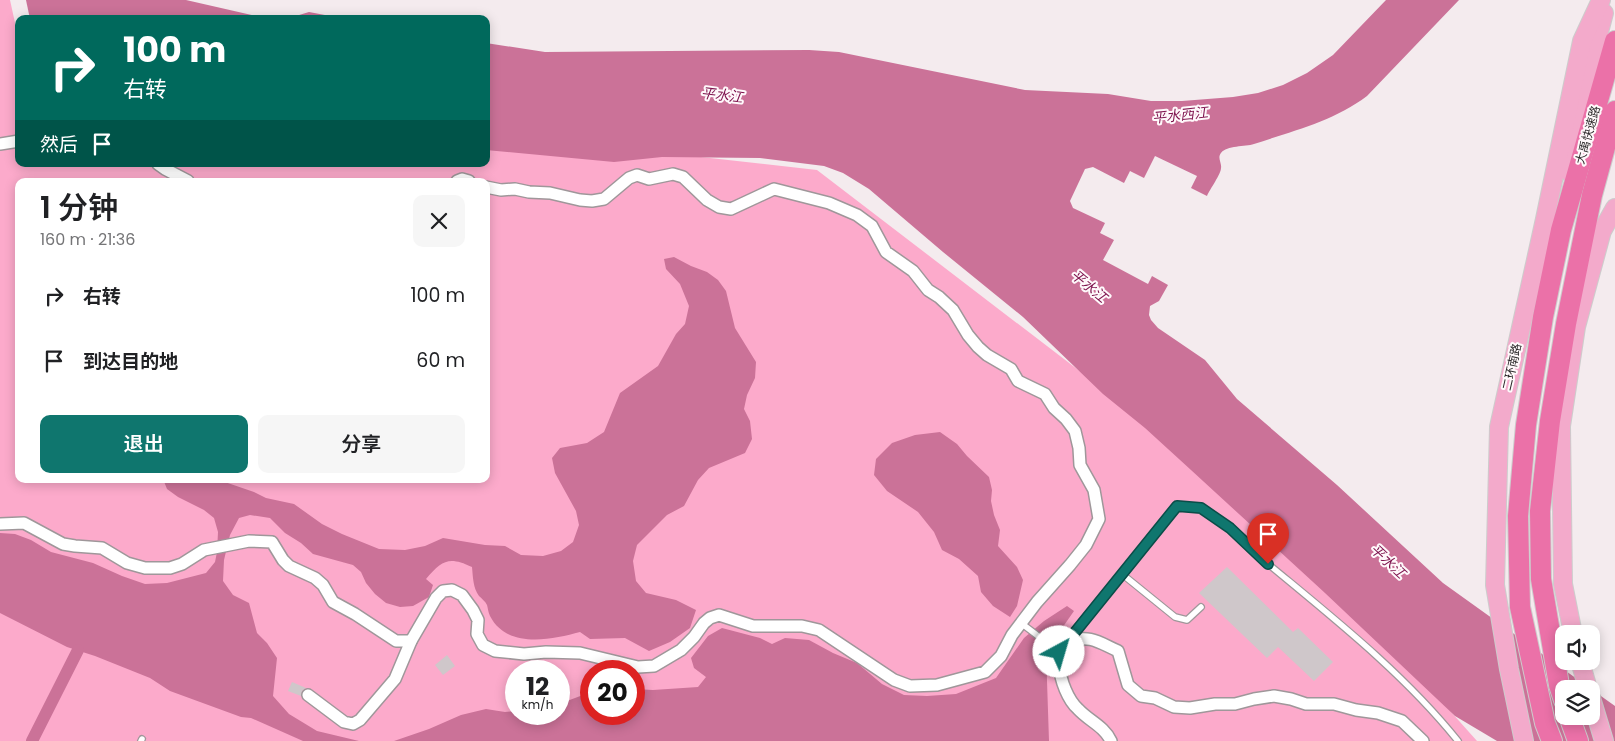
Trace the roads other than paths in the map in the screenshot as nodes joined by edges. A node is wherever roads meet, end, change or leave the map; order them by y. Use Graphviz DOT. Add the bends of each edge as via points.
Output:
graph roads {
  1 [pos="1601,0"];
  2 [pos="1607,0"];
  3 [pos="1615,41"];
  4 [pos="1615,111"];
  5 [pos="15,142"];
  6 [pos="0,144"];
  7 [pos="1615,148"];
  8 [pos="162,167"];
  9 [pos="182,178"];
  10 [pos="490,188"];
  11 [pos="1592,195"];
  12 [pos="1614,212"];
  13 [pos="1561,230"];
  14 [pos="0,524"];
  15 [pos="1122,574"];
  16 [pos="1201,607"];
  17 [pos="1021,623"];
  18 [pos="1571,625"];
  19 [pos="411,641"];
  20 [pos="1068,641"];
  21 [pos="1558,680"];
  22 [pos="308,695"];
  23 [pos="1573,725"];
  24 [pos="1599,725"];
  25 [pos="1112,741"];
  26 [pos="1423,741"];
  27 [pos="1458,741"];
  28 [pos="1524,741"];
  29 [pos="1552,741"];
  30 [pos="1578,741"];
  31 [pos="1604,741"];
  1 -- 28 [label="main road, 二环南路" via="1582,41 1498,426 1495,584 1508,669"];
  2 -- 13 [label="main road, 二环南路" via="1582,97"];
  3 -- 13 [label="highway, 大禹快速路"];
  4 -- 11 [label="highway, 大禹快速路"];
  5 -- 6 [label="street"];
  7 -- 11 [label="main road"];
  8 -- 9 [label="street"];
  10 -- 17 [label="street" via="550,192 592,201 604,199 629,178 638,175 648,179 673,174 683,176 707,200 719,207 731,209 774,189 829,203 857,215 872,226 886,252 913,271 928,290 953,310 978,347 1010,369 1018,381 1045,394 1075,431 1080,464 1094,490 1099,519 1086,545"];
  11 -- 21 [label="highway" via="1550,421 1540,511 1541,578"];
  12 -- 18 [label="main road" via="1602,231 1576,327 1562,426 1563,584"];
  13 -- 29 [label="highway, 二环南路" via="1542,317 1526,425 1518,516 1520,607 1545,723"];
  14 -- 19 [label="street" via="24,523 63,544 102,548 127,563 145,568 170,568 204,550 249,541 272,542 289,566 315,578 333,602 396,641"];
  15 -- 16 [label="lane" via="1175,617 1187,620"];
  15 -- 20 [label="lane"];
  15 -- 27 [label="lane" via="1177,506 1201,508 1230,528 1338,622 1433,712"];
  17 -- 19 [label="street" via="1001,656 985,672 923,686 910,686 894,680 819,630 802,626 753,626 719,615 704,623 681,650 654,666 638,667 580,653 495,652 484,645 477,634 478,620 473,610 462,595 452,590 443,591 436,598"];
  17 -- 20 [label="lane" via="1059,652"];
  19 -- 22 [label="street" via="395,679 353,724 344,722"];
  20 -- 25 [label="street" via="1060,668 1065,689 1077,709 1107,733"];
  20 -- 26 [label="street" via="1094,638 1118,651 1128,685 1141,696 1155,698 1174,707 1235,704 1274,696 1306,704 1334,704 1402,721"];
  23 -- 30 [label="highway"];
  24 -- 31 [label="main road"];
}
